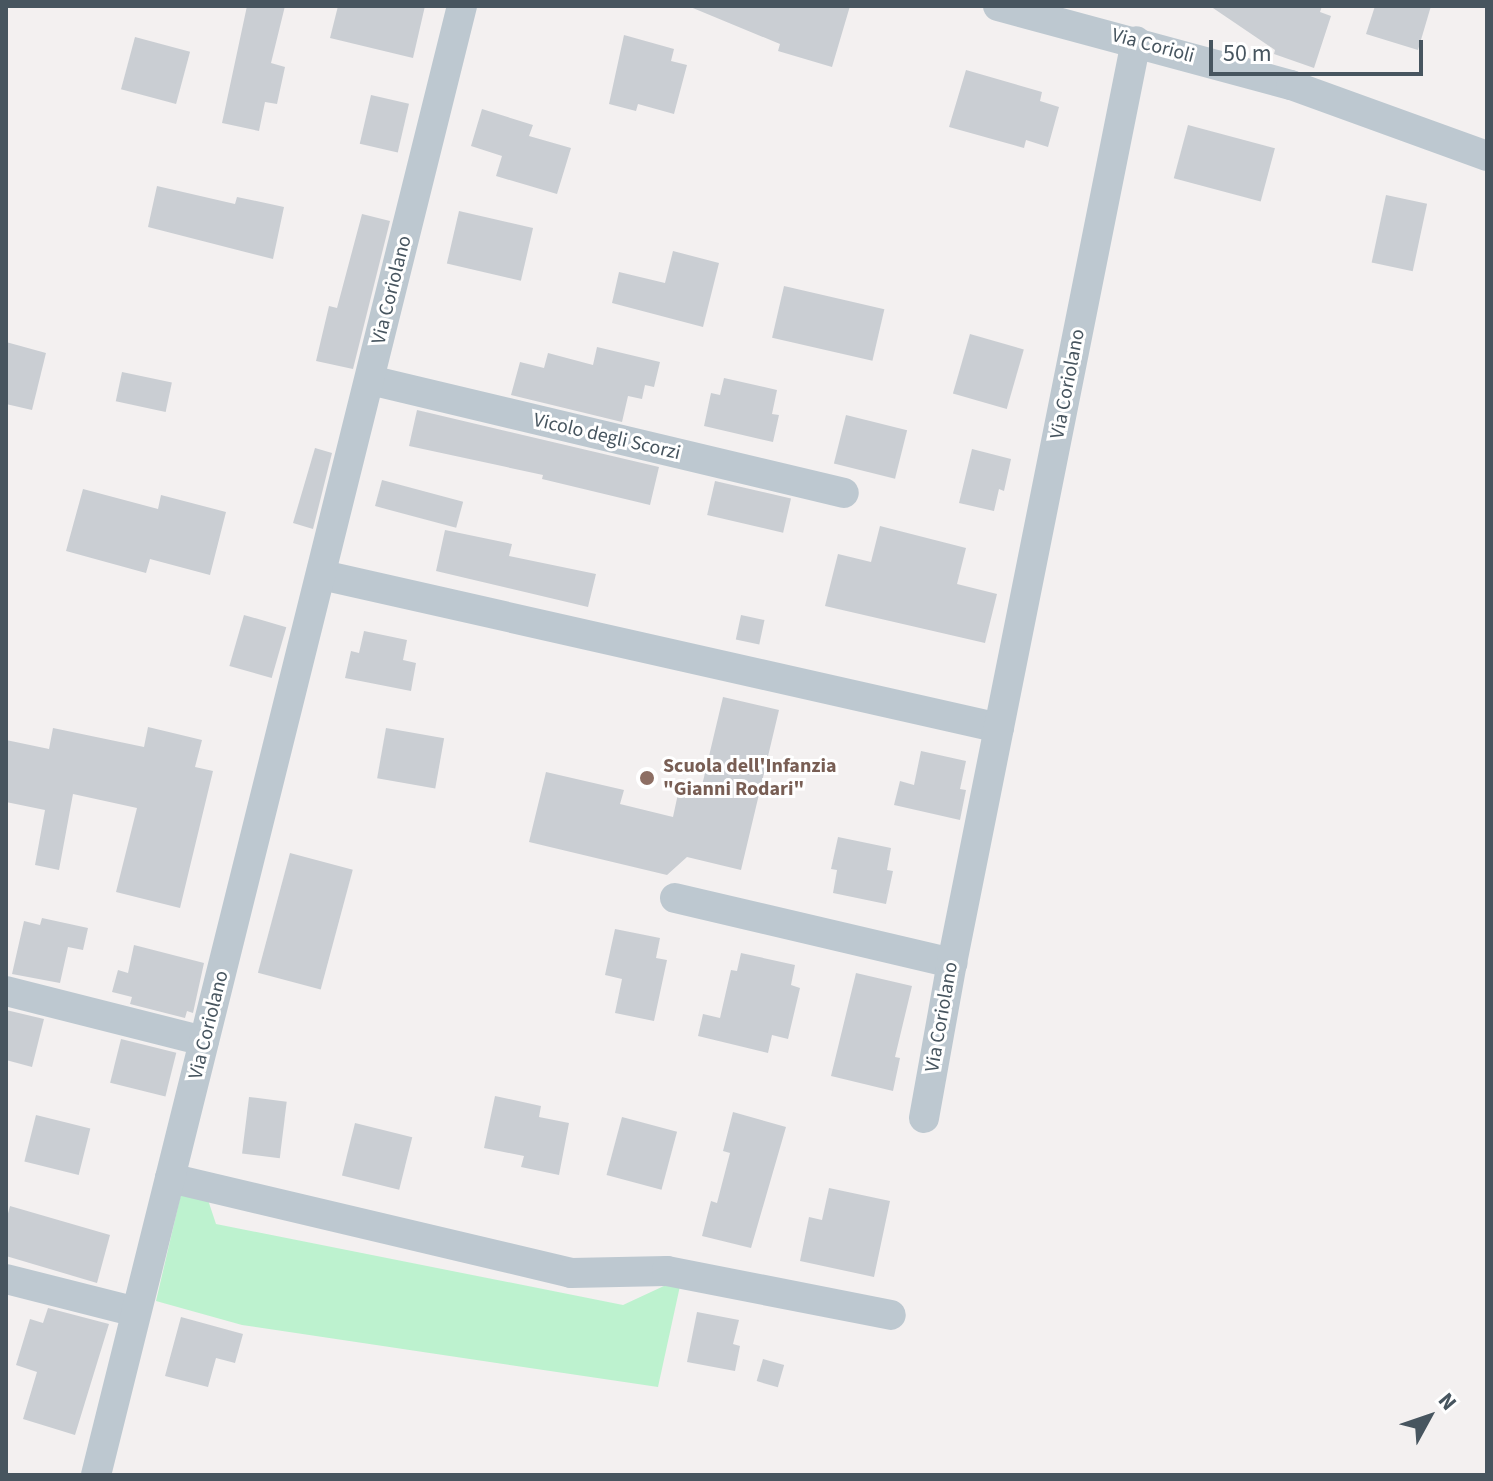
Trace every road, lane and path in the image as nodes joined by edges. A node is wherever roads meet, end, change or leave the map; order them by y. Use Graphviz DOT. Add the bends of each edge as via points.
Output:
graph roads {
  1 [pos="462,6"];
  2 [pos="998,6"];
  3 [pos="1136,41"];
  4 [pos="1487,156"];
  5 [pos="370,380"];
  6 [pos="844,493"];
  7 [pos="322,575"];
  8 [pos="999,728"];
  9 [pos="675,898"];
  10 [pos="952,963"];
  11 [pos="6,991"];
  12 [pos="204,1041"];
  13 [pos="924,1118"];
  14 [pos="170,1178"];
  15 [pos="6,1279"];
  16 [pos="136,1312"];
  17 [pos="891,1315"];
  18 [pos="96,1475"];
  1 -- 5 [label="street, Via Coriolano"];
  2 -- 3 [label="street, Via Corioli"];
  3 -- 4 [label="street, Via Corioli" via="1316,92"];
  3 -- 8 [label="street, Via Coriolano"];
  5 -- 6 [label="street, Vicolo degli Scorzi"];
  5 -- 7 [label="street, Via Coriolano"];
  7 -- 8 [label="street"];
  7 -- 12 [label="street, Via Coriolano"];
  8 -- 10 [label="street, Via Coriolano"];
  9 -- 10 [label="street"];
  10 -- 13 [label="street, Via Coriolano"];
  11 -- 12 [label="street"];
  12 -- 14 [label="street, Via Coriolano"];
  14 -- 16 [label="street, Via Coriolano"];
  14 -- 17 [label="street" via="571,1273 667,1271"];
  15 -- 16 [label="street"];
  16 -- 18 [label="street, Via Coriolano"];
}
